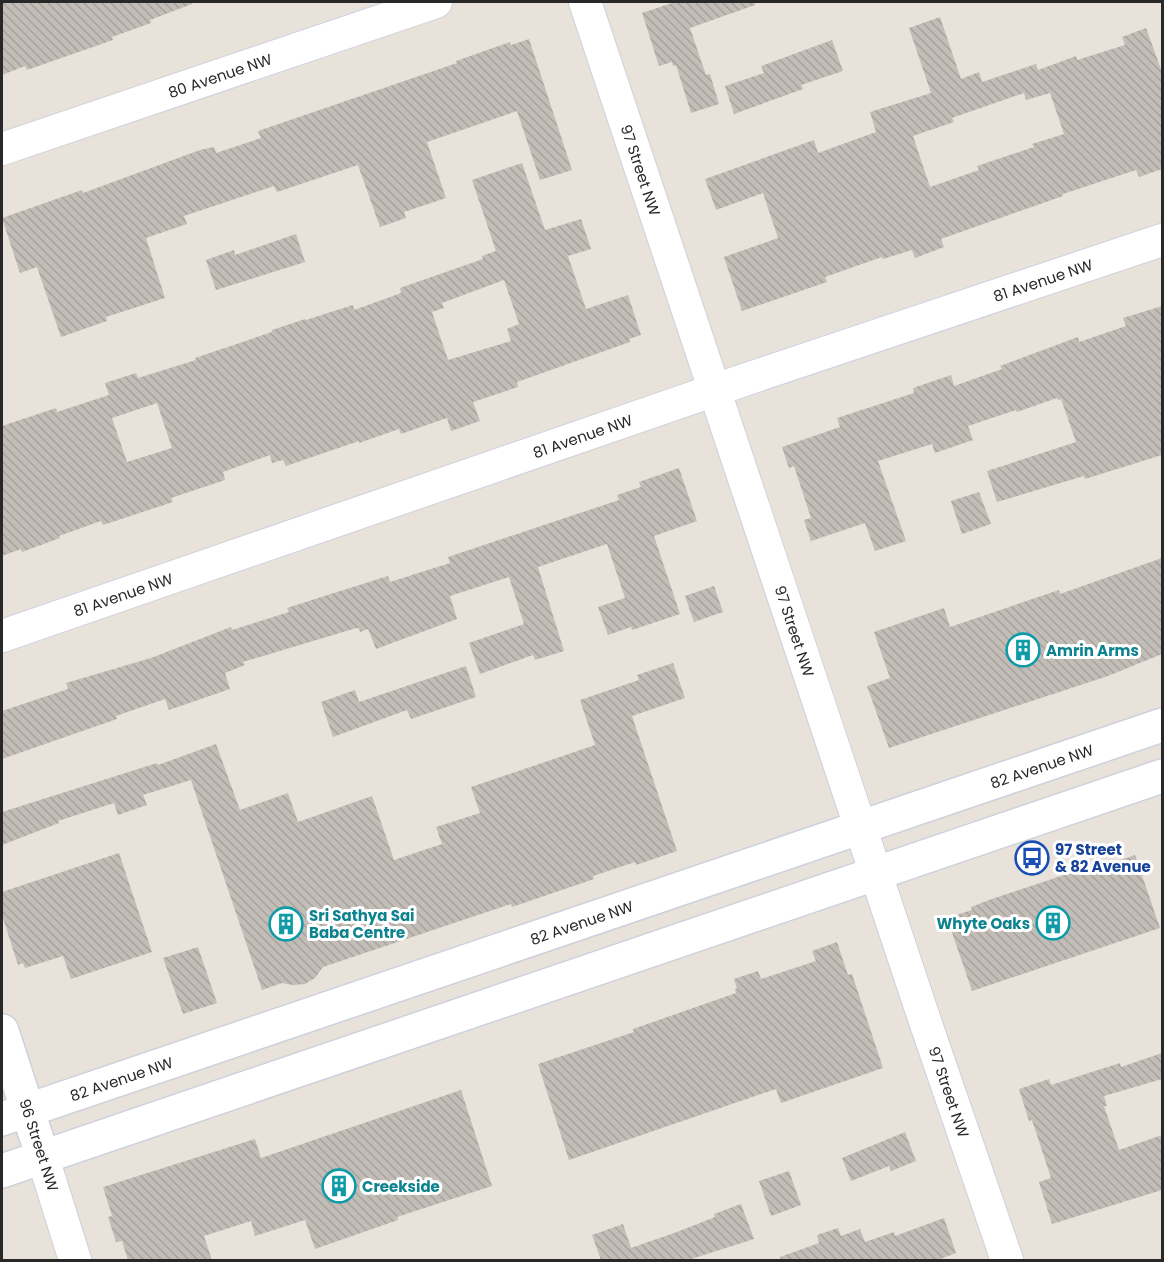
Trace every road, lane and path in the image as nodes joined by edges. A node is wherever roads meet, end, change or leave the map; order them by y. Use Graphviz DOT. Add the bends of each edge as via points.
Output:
graph roads {
  1 [pos="436,2"];
  2 [pos="585,2"];
  3 [pos="2,149"];
  4 [pos="1162,240"];
  5 [pos="716,390"];
  6 [pos="2,636"];
  7 [pos="1162,725"];
  8 [pos="1162,776"];
  9 [pos="861,829"];
  10 [pos="876,874"];
  11 [pos="2,1031"];
  12 [pos="15,1115"];
  13 [pos="43,1158"];
  14 [pos="2,1171"];
  15 [pos="75,1260"];
  16 [pos="1007,1260"];
  1 -- 3 [label="street, 80 Avenue NW"];
  2 -- 5 [label="street, 97 Street NW"];
  4 -- 5 [label="street, 81 Avenue NW"];
  5 -- 6 [label="street, 81 Avenue NW"];
  5 -- 9 [label="street, 97 Street NW"];
  7 -- 9 [label="main road, 82 Avenue NW"];
  8 -- 10 [label="main road"];
  9 -- 10 [label="street, 97 Street NW"];
  9 -- 12 [label="main road, 82 Avenue NW"];
  10 -- 13 [label="main road"];
  10 -- 16 [label="street, 97 Street NW"];
  11 -- 12 [label="main road, 96 Street NW"];
  12 -- 13 [label="main road, 96 Street NW"];
  13 -- 14 [label="main road"];
  13 -- 15 [label="street, 96 Street NW"];
}
